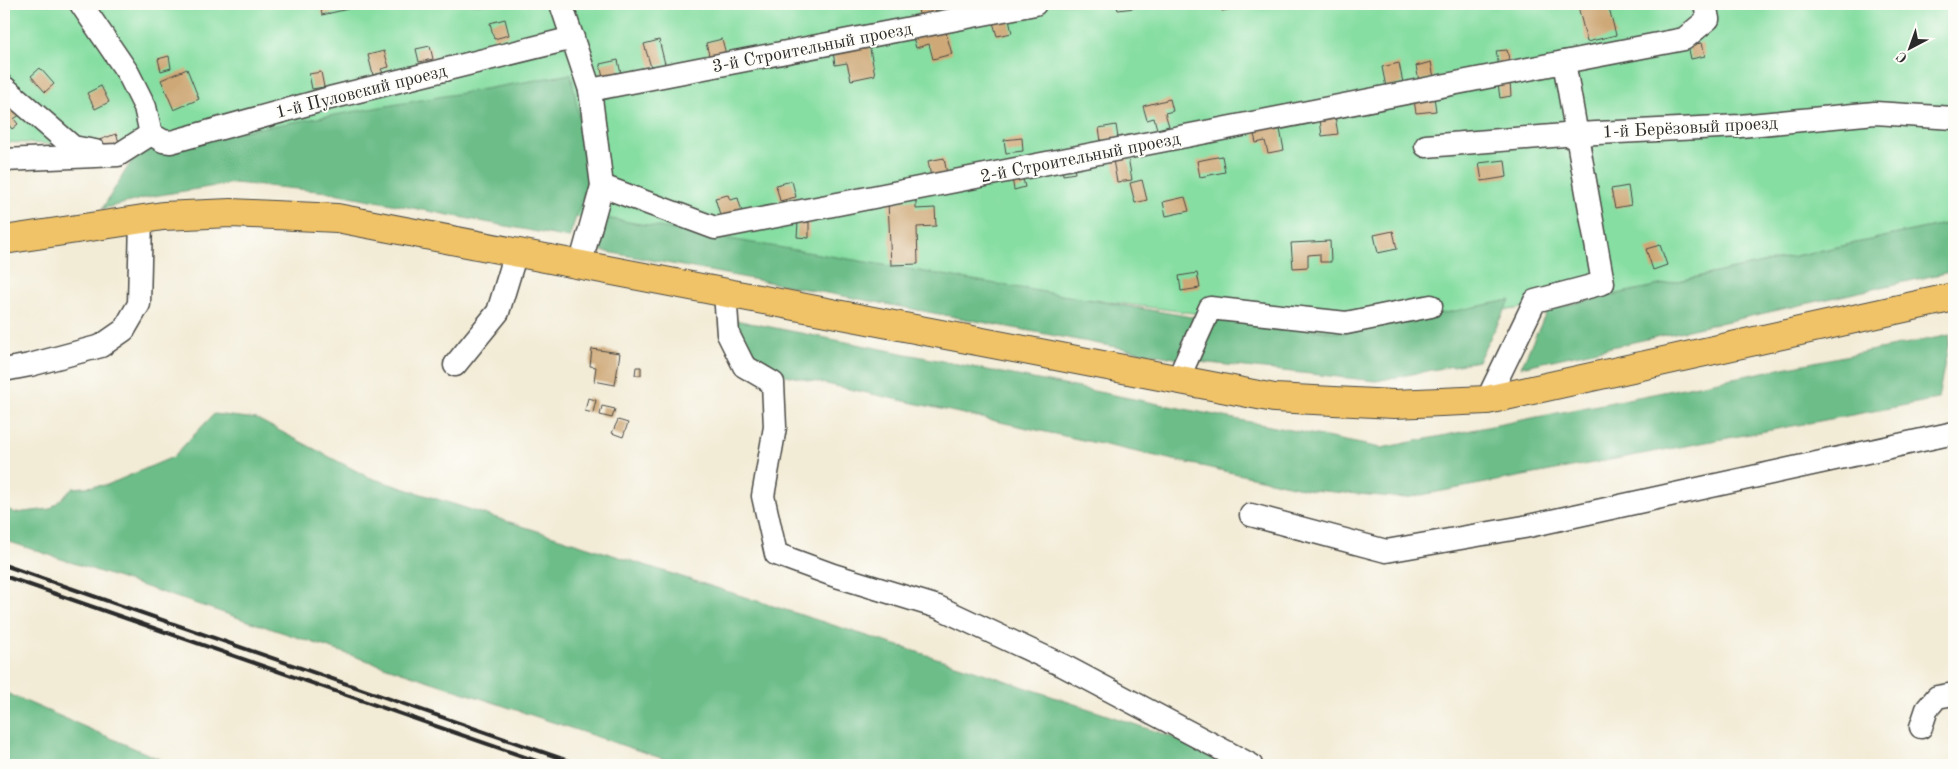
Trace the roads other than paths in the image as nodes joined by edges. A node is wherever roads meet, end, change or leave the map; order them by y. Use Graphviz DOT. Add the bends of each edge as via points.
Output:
graph roads {
  1 [pos="81,4"];
  2 [pos="562,4"];
  3 [pos="1035,4"];
  4 [pos="1705,4"];
  5 [pos="573,38"];
  6 [pos="1564,62"];
  7 [pos="4,87"];
  8 [pos="590,90"];
  9 [pos="1954,118"];
  10 [pos="151,134"];
  11 [pos="1576,134"];
  12 [pos="1426,146"];
  13 [pos="118,155"];
  14 [pos="4,160"];
  15 [pos="602,186"];
  16 [pos="141,219"];
  17 [pos="4,240"];
  18 [pos="516,253"];
  19 [pos="580,265"];
  20 [pos="725,293"];
  21 [pos="1954,297"];
  22 [pos="1430,306"];
  23 [pos="455,365"];
  24 [pos="4,370"];
  25 [pos="1178,379"];
  26 [pos="1487,400"];
  27 [pos="1954,432"];
  28 [pos="1251,515"];
  29 [pos="1954,694"];
  30 [pos="1921,727"];
  31 [pos="1250,765"];
  1 -- 10 [label="street" via="128,73 145,107"];
  2 -- 5 [label="street"];
  3 -- 8 [label="street, 3-й Строительный проезд"];
  4 -- 6 [label="street, 2-й Строительный проезд" via="1708,19 1684,40"];
  5 -- 8 [label="street"];
  5 -- 10 [label="street, 1-й Пуловский проезд" via="330,98 171,142 162,142"];
  6 -- 11 [label="street"];
  6 -- 15 [label="street, 2-й Строительный проезд" via="715,228"];
  7 -- 13 [label="street" via="73,147"];
  8 -- 15 [label="street"];
  9 -- 11 [label="street, 1-й Берёзовый проезд" via="1876,113 1740,126"];
  10 -- 13 [label="street"];
  11 -- 12 [label="street, 1-й Берёзовый проезд"];
  11 -- 26 [label="street" via="1603,283 1535,301"];
  13 -- 14 [label="street"];
  15 -- 19 [label="street"];
  16 -- 17 [label="main road"];
  16 -- 18 [label="main road" via="231,213 337,218"];
  16 -- 24 [label="street" via="139,304 124,330 101,346"];
  18 -- 19 [label="main road"];
  18 -- 23 [label="street" via="498,312"];
  19 -- 20 [label="main road"];
  20 -- 25 [label="main road"];
  20 -- 31 [label="street" via="728,334 744,366 773,383 775,427 763,496 776,554 938,607 1064,666"];
  21 -- 26 [label="main road"];
  22 -- 25 [label="street" via="1346,323 1210,308"];
  25 -- 26 [label="main road" via="1274,398 1394,404"];
  27 -- 28 [label="street" via="1524,527 1386,551"];
  29 -- 30 [label="street" via="1936,697"];
}
